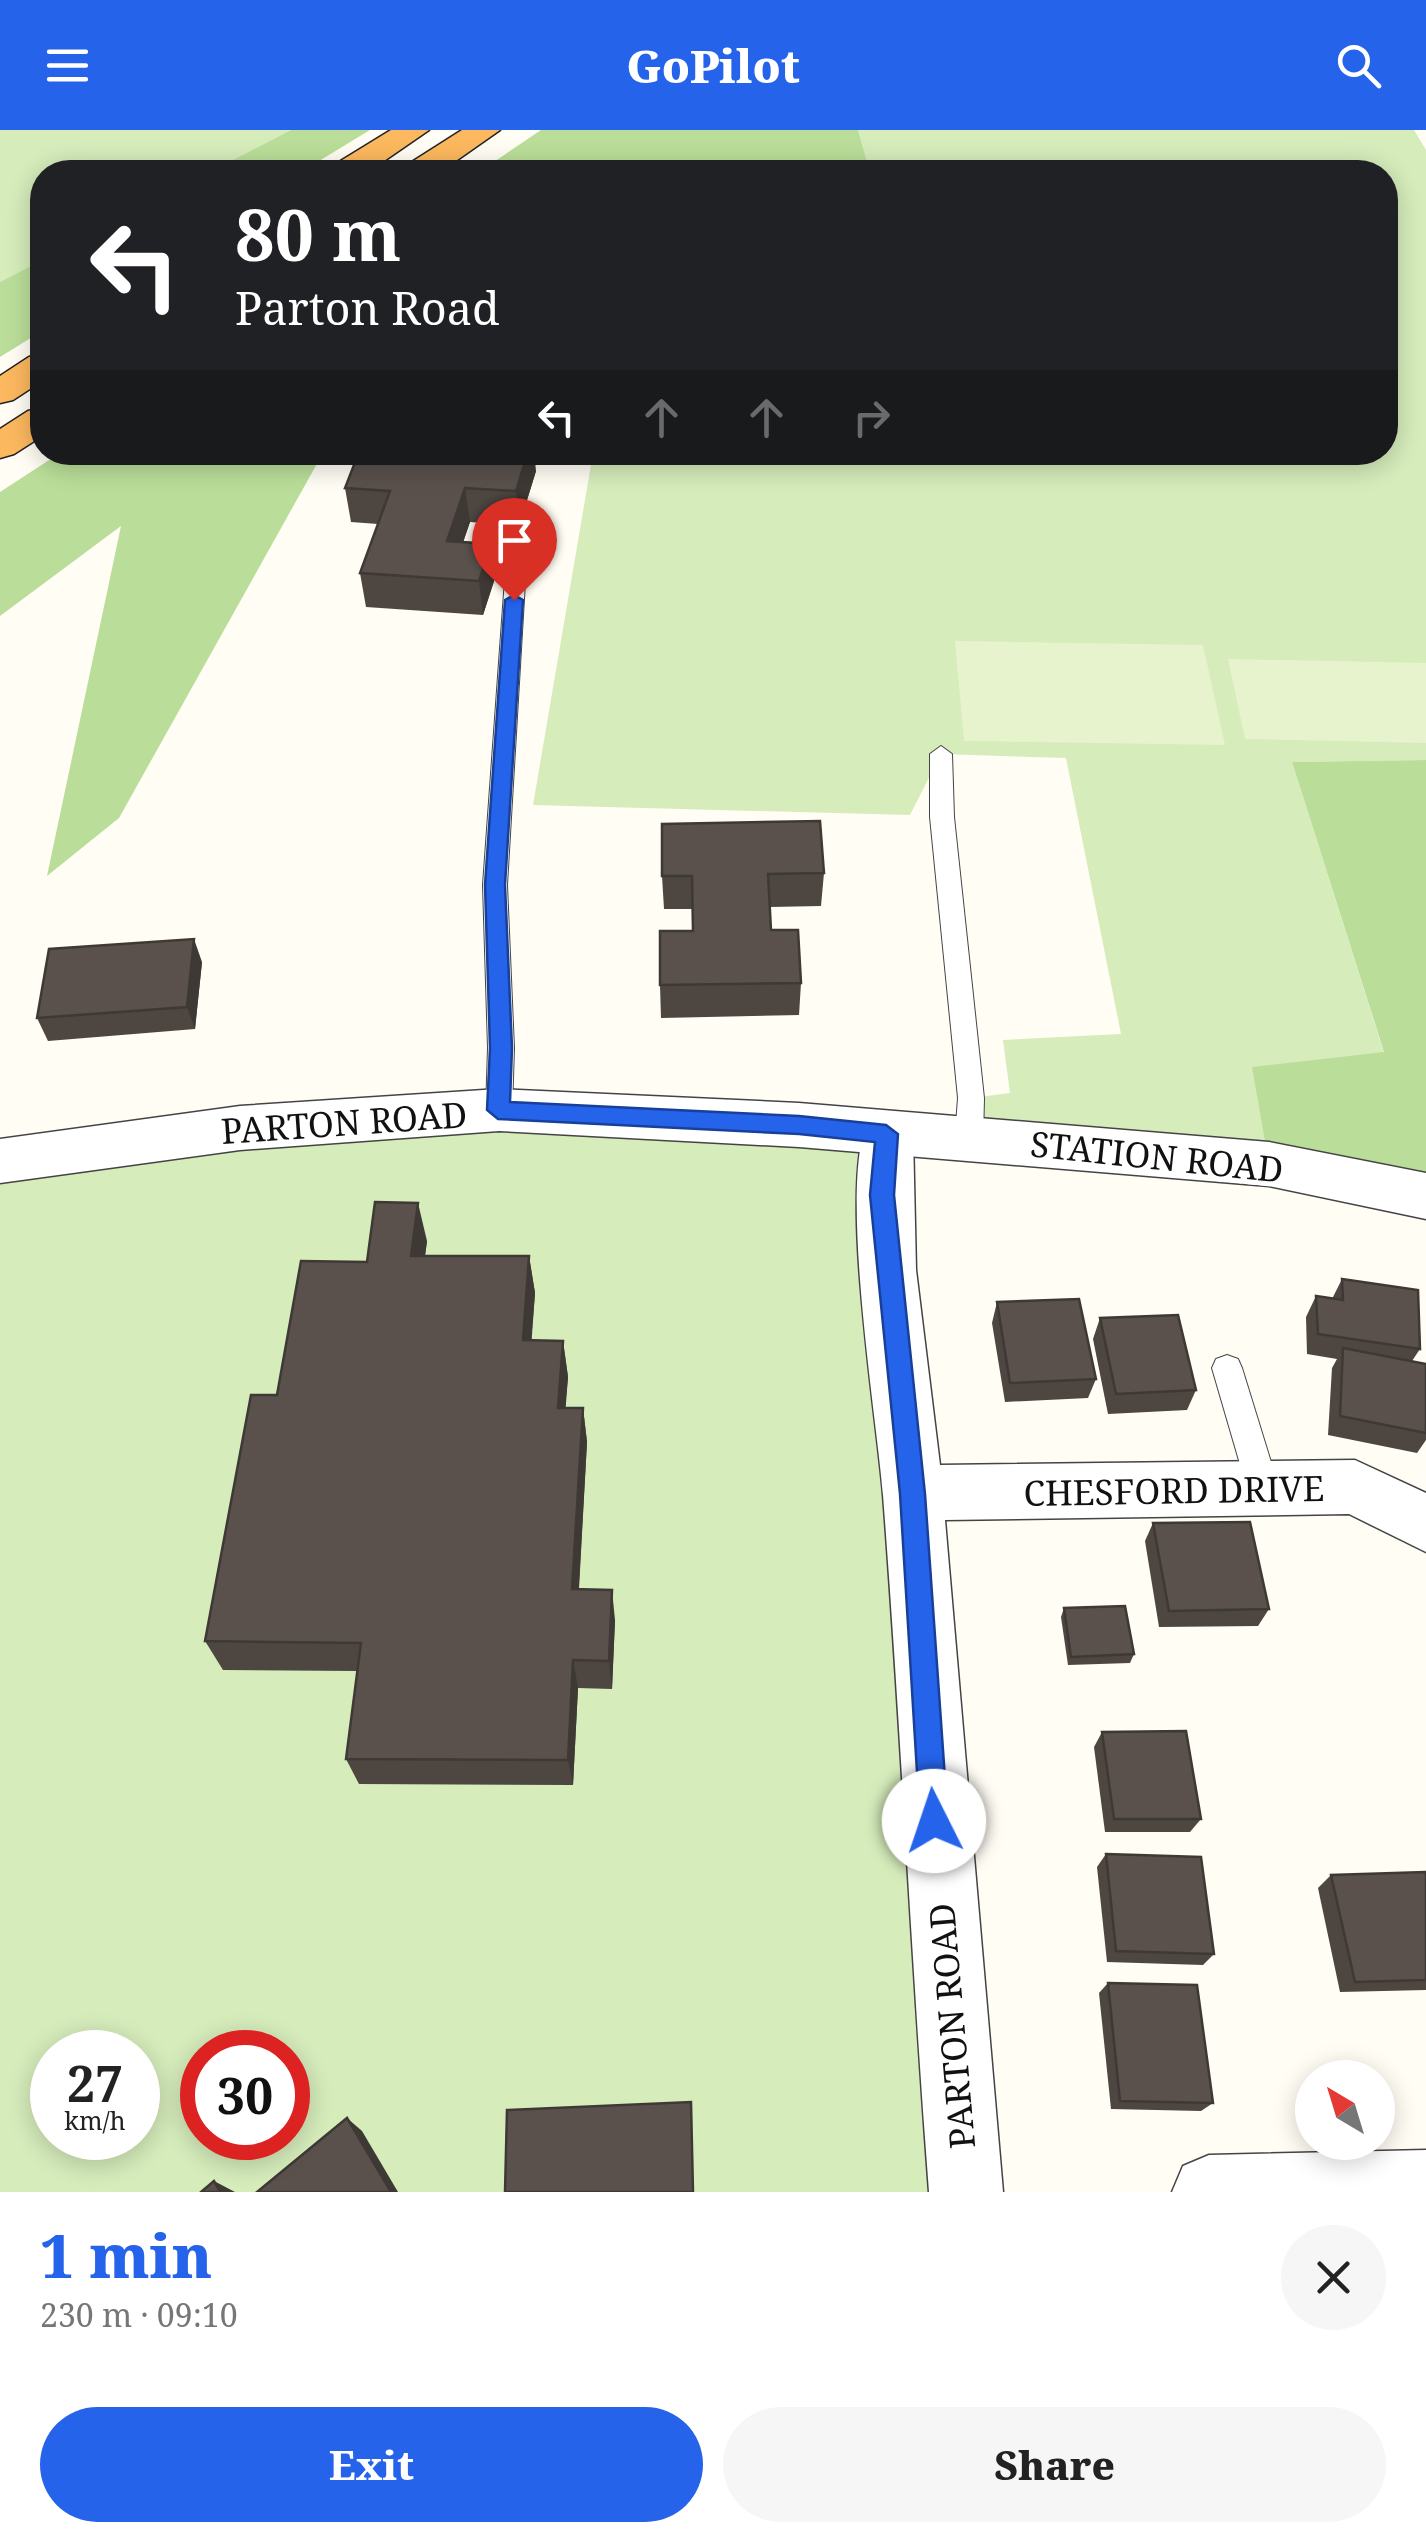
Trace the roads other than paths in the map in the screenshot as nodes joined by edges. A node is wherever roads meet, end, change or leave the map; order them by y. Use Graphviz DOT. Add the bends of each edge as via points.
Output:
graph roads {
  1 [pos="414,130"];
  2 [pos="484,130"];
  3 [pos="365,160"];
  4 [pos="438,160"];
  5 [pos="30,373"];
  6 [pos="0,392"];
  7 [pos="30,426"];
  8 [pos="0,446"];
  9 [pos="516,565"];
  10 [pos="941,754"];
  11 [pos="498,1110"];
  12 [pos="886,1134"];
  13 [pos="969,1138"];
  14 [pos="0,1161"];
  15 [pos="1426,1196"];
  16 [pos="1227,1368"];
  17 [pos="1263,1488"];
  18 [pos="912,1494"];
  19 [pos="1426,1524"];
  20 [pos="1426,2187"];
  21 [pos="966,2192"];
  22 [pos="1209,2192"];
  1 -- 3 [label="highway"];
  2 -- 4 [label="highway"];
  5 -- 6 [label="highway"];
  7 -- 8 [label="highway"];
  9 -- 11 [label="lane" via="495,885"];
  10 -- 13 [label="lane"];
  11 -- 12 [label="street, PARTON ROAD"];
  11 -- 14 [label="street, PARTON ROAD" via="240,1128"];
  12 -- 13 [label="street, STATION ROAD"];
  12 -- 18 [label="street, PARTON ROAD" via="882,1195"];
  13 -- 15 [label="street, STATION ROAD" via="1269,1164"];
  16 -- 17 [label="lane"];
  17 -- 18 [label="street, CHESFORD DRIVE"];
  17 -- 19 [label="street, CHESFORD DRIVE" via="1355,1487"];
  18 -- 21 [label="street, PARTON ROAD"];
  20 -- 22 [label="street"];
}
